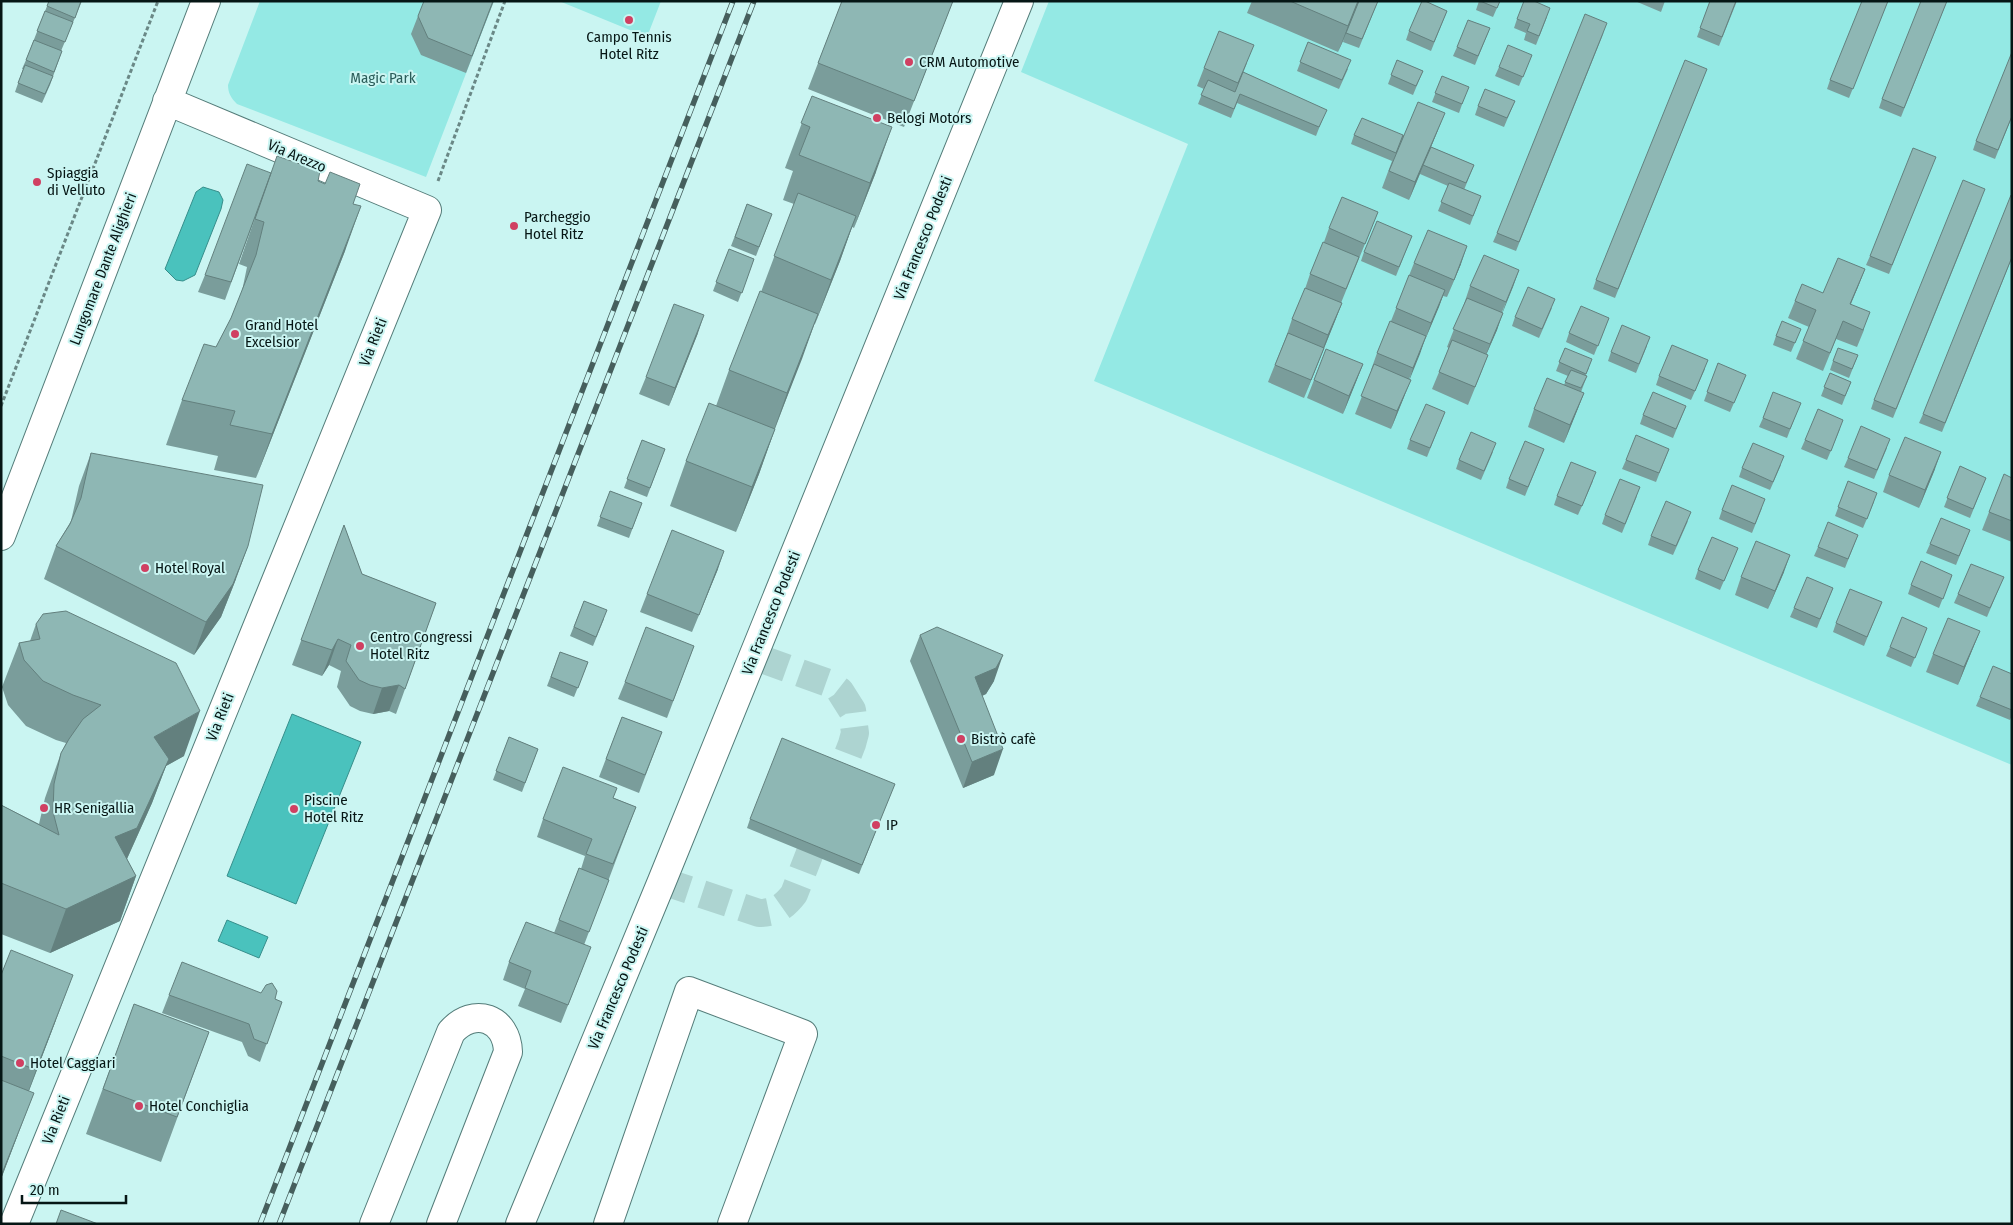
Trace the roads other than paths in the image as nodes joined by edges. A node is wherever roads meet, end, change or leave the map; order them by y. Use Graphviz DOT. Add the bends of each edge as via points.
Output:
graph roads {
  1 [pos="206,1"];
  2 [pos="1019,1"];
  3 [pos="167,101"];
  4 [pos="427,210"];
  5 [pos="1,536"];
  6 [pos="14,1224"];
  7 [pos="374,1224"];
  8 [pos="441,1224"];
  9 [pos="520,1224"];
  10 [pos="608,1224"];
  11 [pos="732,1224"];
  1 -- 3 [label="street, Lungomare Dante Alighieri"];
  2 -- 9 [label="street, Via Francesco Podesti"];
  3 -- 4 [label="street, Via Arezzo"];
  3 -- 5 [label="street, Lungomare Dante Alighieri"];
  4 -- 6 [label="street, Via Rieti"];
  7 -- 8 [label="street" via="451,1032 458,1024 479,1017 498,1026 506,1038 508,1052"];
  10 -- 11 [label="street" via="689,991 803,1034"];
}
